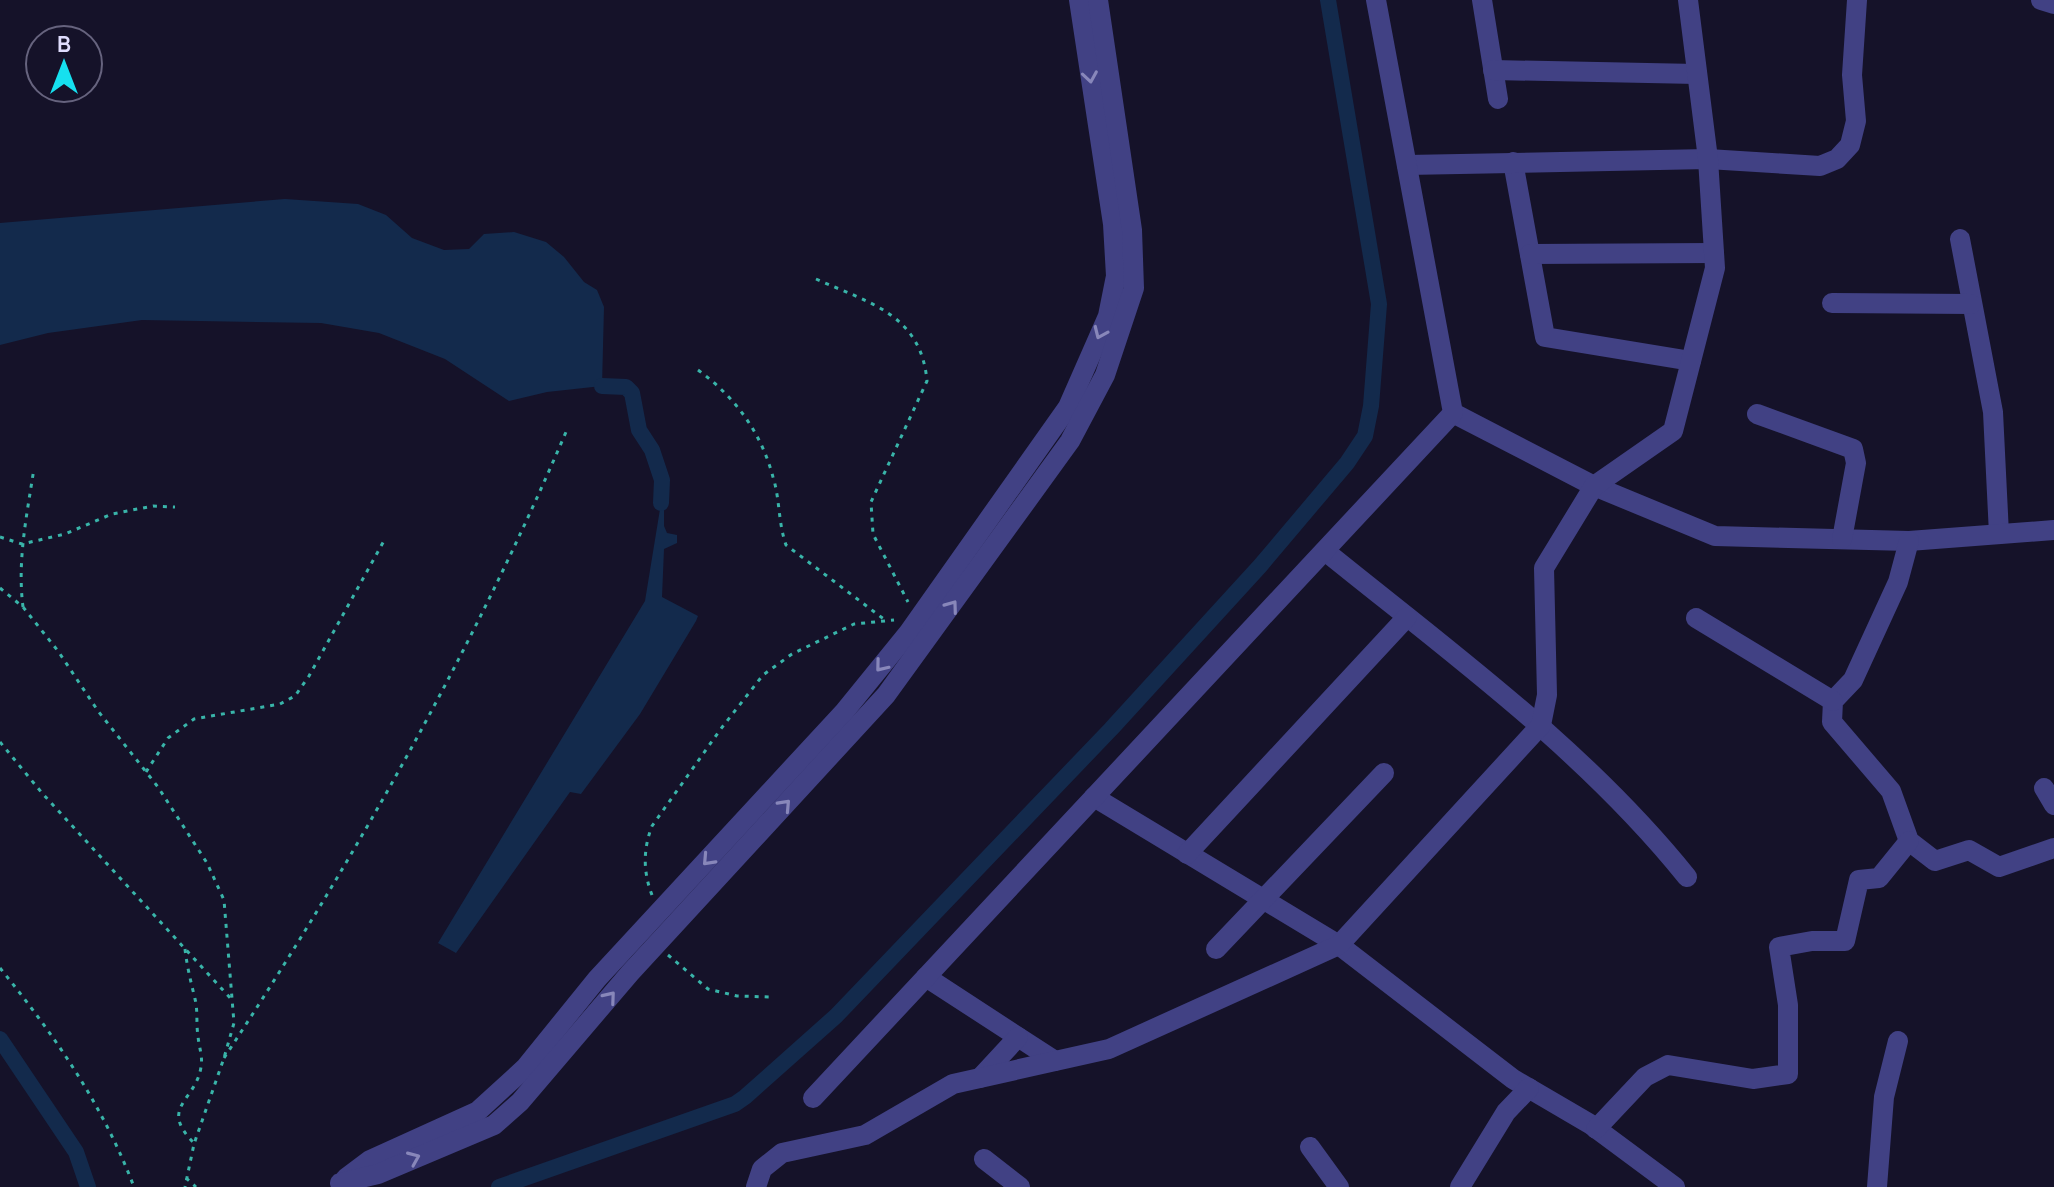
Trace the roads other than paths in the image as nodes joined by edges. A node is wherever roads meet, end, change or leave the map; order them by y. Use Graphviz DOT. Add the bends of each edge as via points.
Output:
graph roads {
  1 [pos="1079,0"];
  2 [pos="1098,0"];
  3 [pos="1376,0"];
  4 [pos="1482,0"];
  5 [pos="1688,0"];
  6 [pos="1857,0"];
  7 [pos="2041,0"];
  8 [pos="2054,4"];
  9 [pos="1493,70"];
  10 [pos="1697,74"];
  11 [pos="1498,99"];
  12 [pos="1708,159"];
  13 [pos="1513,162"];
  14 [pos="1407,165"];
  15 [pos="1115,174"];
  16 [pos="1960,239"];
  17 [pos="1714,253"];
  18 [pos="1530,254"];
  19 [pos="1832,303"];
  20 [pos="1971,304"];
  21 [pos="1691,361"];
  22 [pos="1453,413"];
  23 [pos="1757,414"];
  24 [pos="1594,486"];
  25 [pos="2054,530"];
  26 [pos="1999,534"];
  27 [pos="1842,539"];
  28 [pos="1909,541"];
  29 [pos="1325,551"];
  30 [pos="1407,617"];
  31 [pos="1696,618"];
  32 [pos="1833,701"];
  33 [pos="1541,725"];
  34 [pos="1384,773"];
  35 [pos="1094,797"];
  36 [pos="1909,841"];
  37 [pos="2054,848"];
  38 [pos="1187,854"];
  39 [pos="1687,877"];
  40 [pos="1263,900"];
  41 [pos="667,918"];
  42 [pos="1339,945"];
  43 [pos="1216,949"];
  44 [pos="926,977"];
  45 [pos="1018,1037"];
  46 [pos="1898,1041"];
  47 [pos="1055,1061"];
  48 [pos="980,1078"];
  49 [pos="1529,1088"];
  50 [pos="813,1098"];
  51 [pos="1596,1129"];
  52 [pos="1310,1147"];
  53 [pos="984,1159"];
  54 [pos="337,1185"];
  55 [pos="756,1187"];
  56 [pos="1020,1187"];
  57 [pos="1339,1187"];
  58 [pos="1460,1187"];
  59 [pos="1675,1187"];
  60 [pos="1877,1187"];
  1 -- 15 [label="street, one-way"];
  2 -- 15 [label="street"];
  3 -- 14 [label="street"];
  4 -- 9 [label="street"];
  5 -- 10 [label="street"];
  6 -- 12 [label="street" via="1852,75 1856,121 1850,145 1837,159 1820,166"];
  7 -- 8 [label="street"];
  9 -- 10 [label="street"];
  9 -- 11 [label="street"];
  10 -- 12 [label="street"];
  12 -- 13 [label="street"];
  12 -- 17 [label="street"];
  13 -- 14 [label="street"];
  13 -- 18 [label="street"];
  14 -- 22 [label="street"];
  15 -- 41 [label="street" via="1132,230 1134,288 1105,375 1070,441 925,626 886,695"];
  16 -- 20 [label="street"];
  17 -- 18 [label="street"];
  17 -- 21 [label="street" via="1715,268"];
  18 -- 21 [label="street" via="1545,337"];
  19 -- 20 [label="street"];
  20 -- 26 [label="street" via="1993,412"];
  21 -- 24 [label="street" via="1673,431"];
  22 -- 24 [label="street"];
  22 -- 29 [label="street"];
  23 -- 27 [label="street" via="1853,449 1856,463"];
  24 -- 27 [label="street" via="1715,536"];
  24 -- 33 [label="street" via="1544,568 1547,695"];
  25 -- 26 [label="street"];
  26 -- 28 [label="street"];
  27 -- 28 [label="street"];
  28 -- 32 [label="street" via="1898,582 1853,680"];
  29 -- 30 [label="street"];
  29 -- 35 [label="street"];
  30 -- 33 [label="street"];
  30 -- 38 [label="street"];
  31 -- 32 [label="street"];
  32 -- 36 [label="street" via="1832,722 1891,791"];
  33 -- 39 [label="street" via="1648,828"];
  33 -- 42 [label="street"];
  34 -- 40 [label="street"];
  35 -- 38 [label="street"];
  35 -- 44 [label="street"];
  36 -- 37 [label="street" via="1935,861 1969,850 1999,867"];
  36 -- 51 [label="street" via="1879,878 1859,880 1845,941 1779,947 1788,1005 1788,1074 1753,1079 1668,1065 1645,1077"];
  38 -- 40 [label="street"];
  40 -- 42 [label="street"];
  40 -- 43 [label="street"];
  41 -- 54 [label="street" via="597,979 525,1068 478,1111 370,1160"];
  54 -- 41 [label="street, one-way" via="378,1174 494,1125 657,944"];
  42 -- 47 [label="street" via="1109,1049"];
  42 -- 49 [label="street"];
  44 -- 45 [label="street"];
  44 -- 50 [label="street"];
  45 -- 47 [label="street"];
  45 -- 48 [label="street"];
  46 -- 60 [label="street" via="1884,1097"];
  47 -- 48 [label="street"];
  48 -- 55 [label="street" via="953,1084 865,1135 782,1153 762,1169"];
  49 -- 51 [label="street"];
  49 -- 58 [label="street" via="1506,1112"];
  51 -- 59 [label="street"];
  52 -- 57 [label="street"];
  53 -- 56 [label="street"];
}
